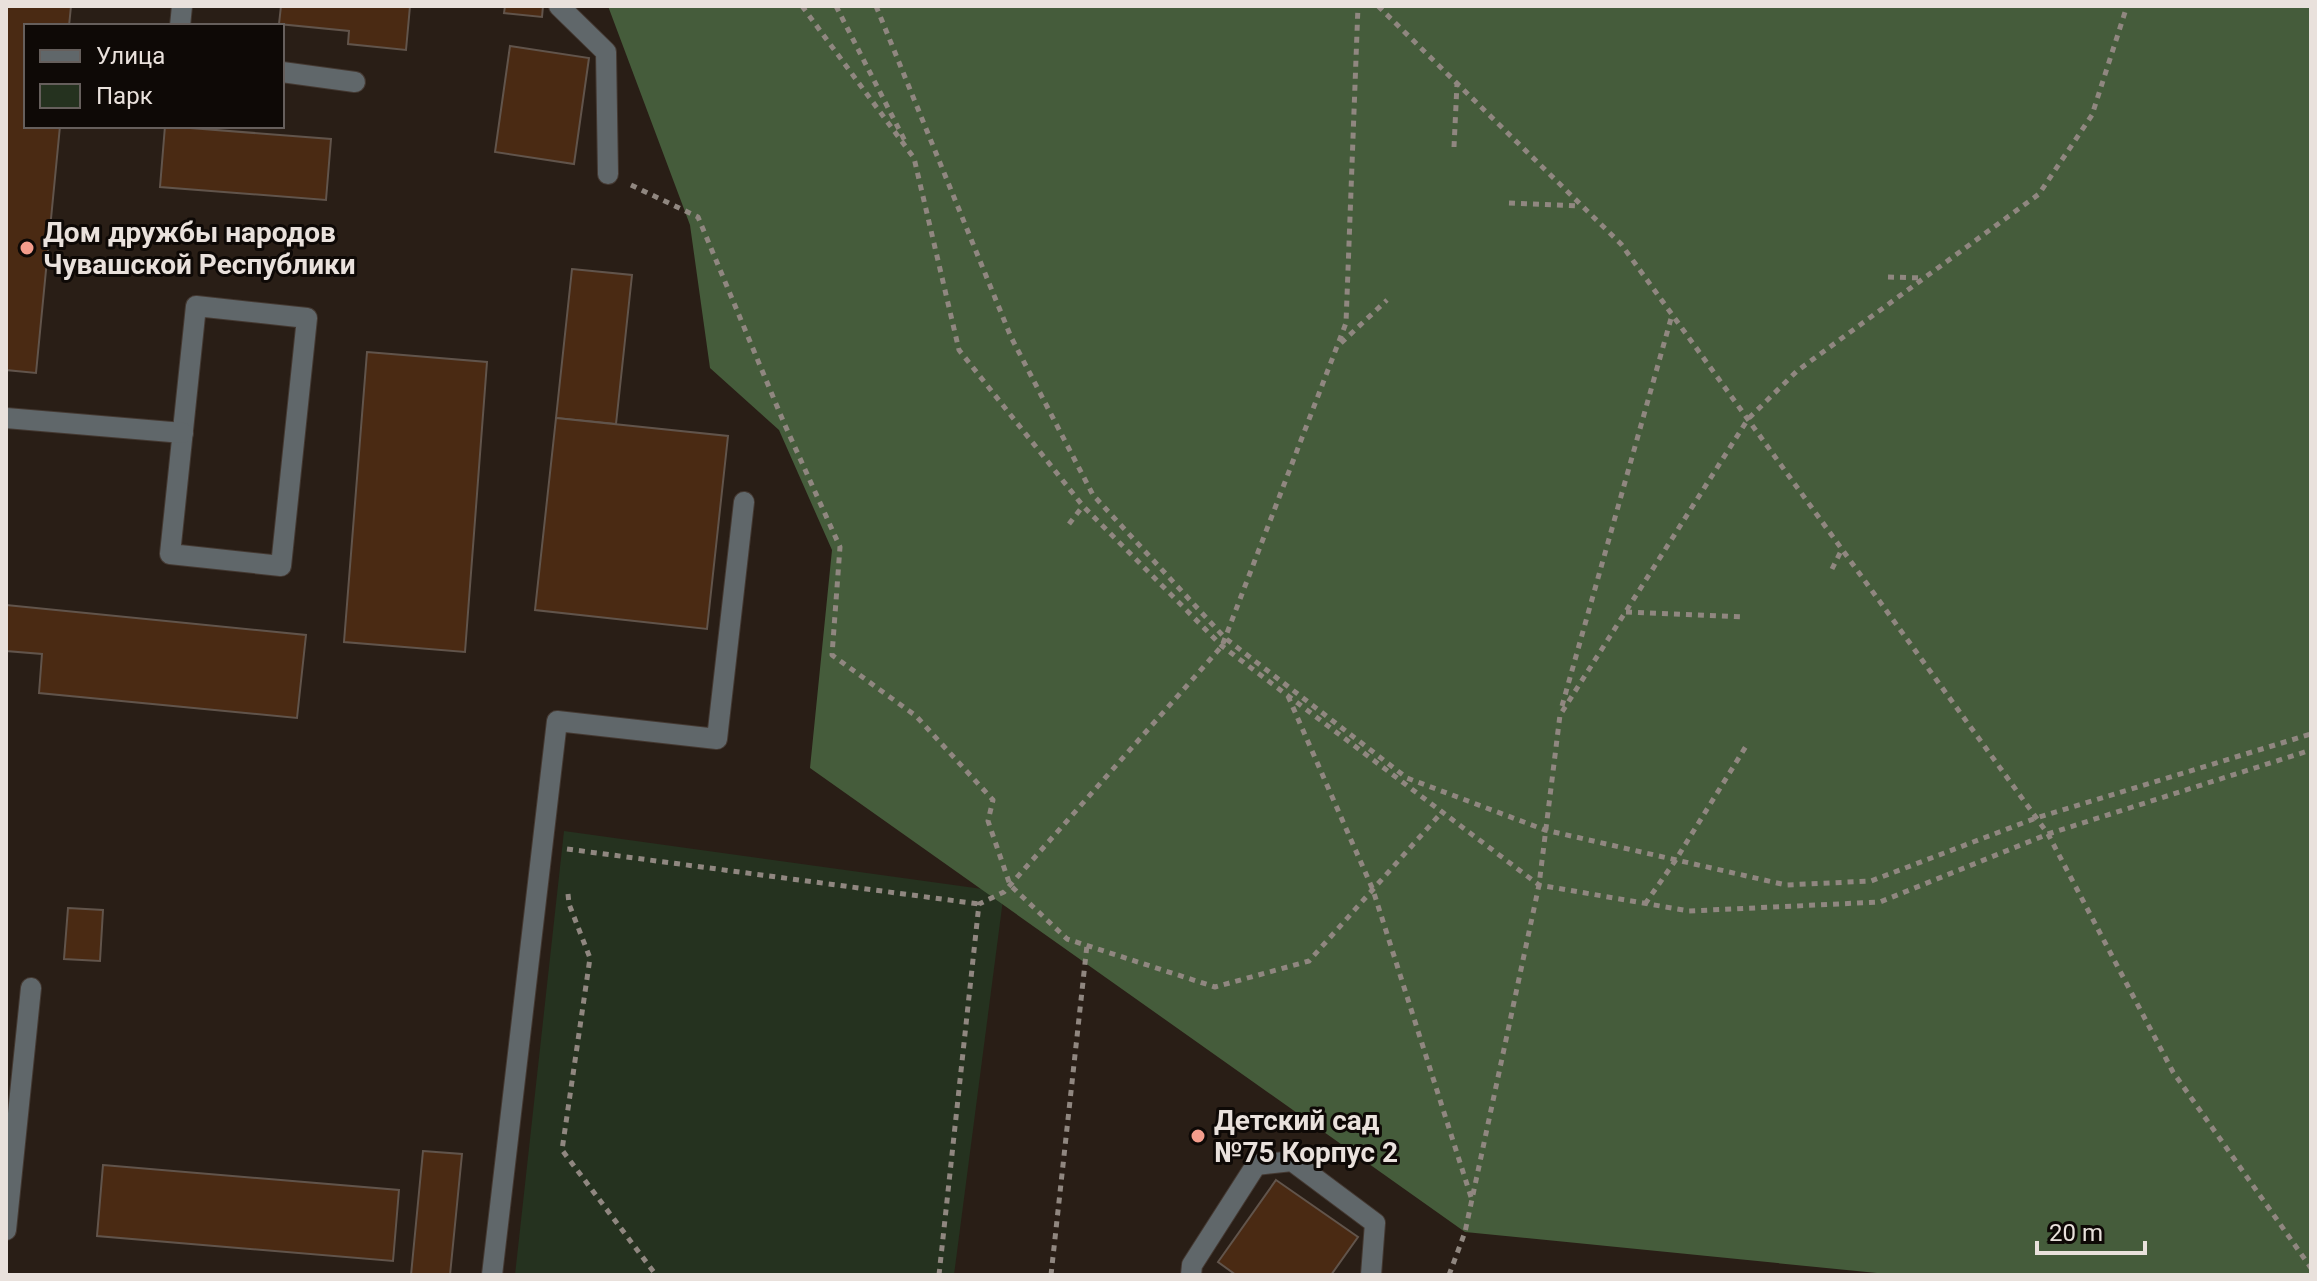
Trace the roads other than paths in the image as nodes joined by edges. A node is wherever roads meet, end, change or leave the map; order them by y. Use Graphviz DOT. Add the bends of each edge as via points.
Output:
graph roads {
  1 [pos="559,6"];
  2 [pos="284,72"];
  3 [pos="355,82"];
  4 [pos="608,174"];
  5 [pos="6,418"];
  6 [pos="183,433"];
  7 [pos="744,502"];
  8 [pos="31,988"];
  9 [pos="6,1230"];
  10 [pos="492,1275"];
  11 [pos="1191,1275"];
  12 [pos="1371,1275"];
  1 -- 4 [label="lane" via="606,52"];
  2 -- 3 [label="lane"];
  5 -- 6 [label="lane"];
  6 -- 6 [label="lane" via="196,306 307,318 281,566 170,554"];
  7 -- 10 [label="lane" via="717,739 557,721"];
  8 -- 9 [label="lane"];
  11 -- 12 [label="lane" via="1192,1265 1256,1165 1292,1161 1375,1223"];
}
